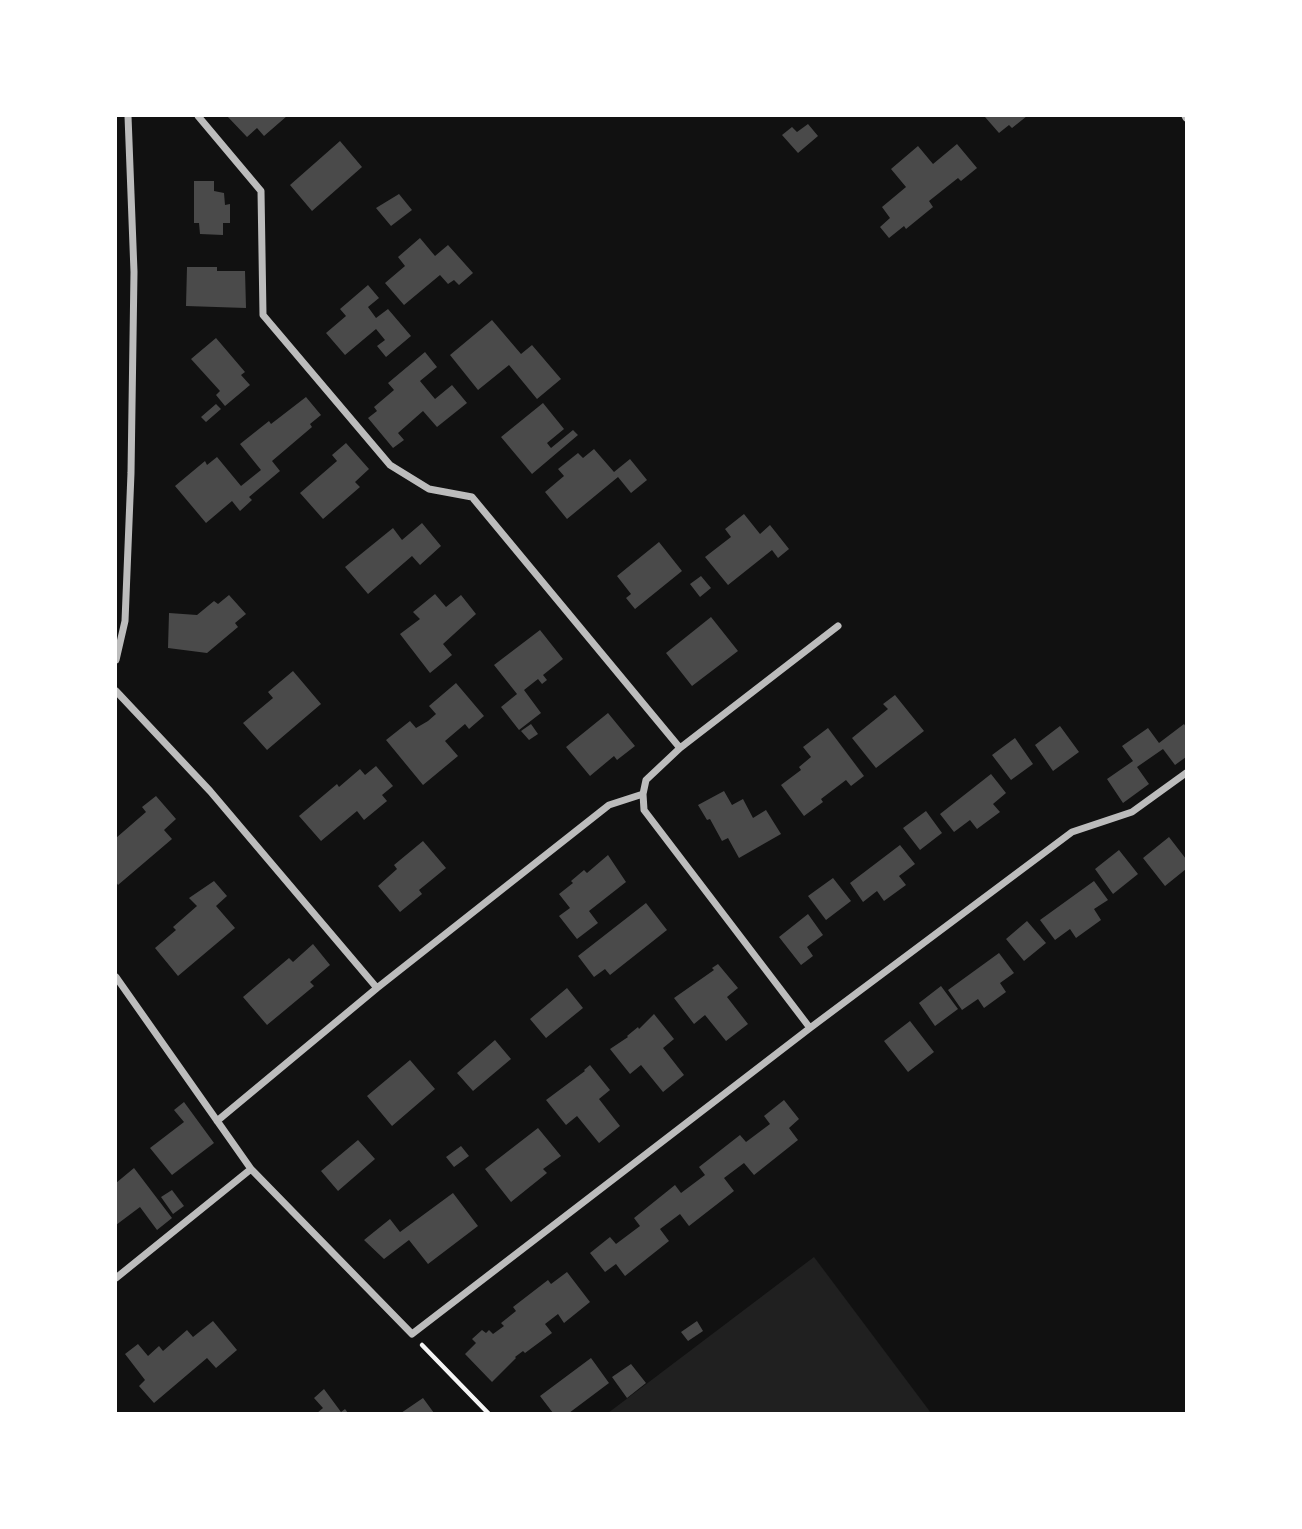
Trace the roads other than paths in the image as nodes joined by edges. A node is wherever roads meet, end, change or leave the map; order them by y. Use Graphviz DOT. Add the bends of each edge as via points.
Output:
graph roads {
  1 [pos="128,116"];
  2 [pos="198,116"];
  3 [pos="838,625"];
  4 [pos="116,660"];
  5 [pos="116,691"];
  6 [pos="680,748"];
  7 [pos="1186,773"];
  8 [pos="643,794"];
  9 [pos="116,977"];
  10 [pos="377,988"];
  11 [pos="810,1028"];
  12 [pos="217,1121"];
  13 [pos="251,1169"];
  14 [pos="116,1278"];
  1 -- 4 [label="street" via="134,272 131,474 125,621"];
  2 -- 6 [label="street" via="261,191 263,315 390,465 429,489 472,497"];
  3 -- 6 [label="street"];
  5 -- 10 [label="street" via="210,791"];
  6 -- 8 [label="street" via="646,780"];
  7 -- 11 [label="street" via="1132,812 1072,832"];
  8 -- 10 [label="street" via="609,805"];
  8 -- 11 [label="street" via="643,810"];
  9 -- 12 [label="street"];
  10 -- 12 [label="street"];
  11 -- 13 [label="street" via="412,1334"];
  12 -- 13 [label="street"];
  13 -- 14 [label="street"];
}
